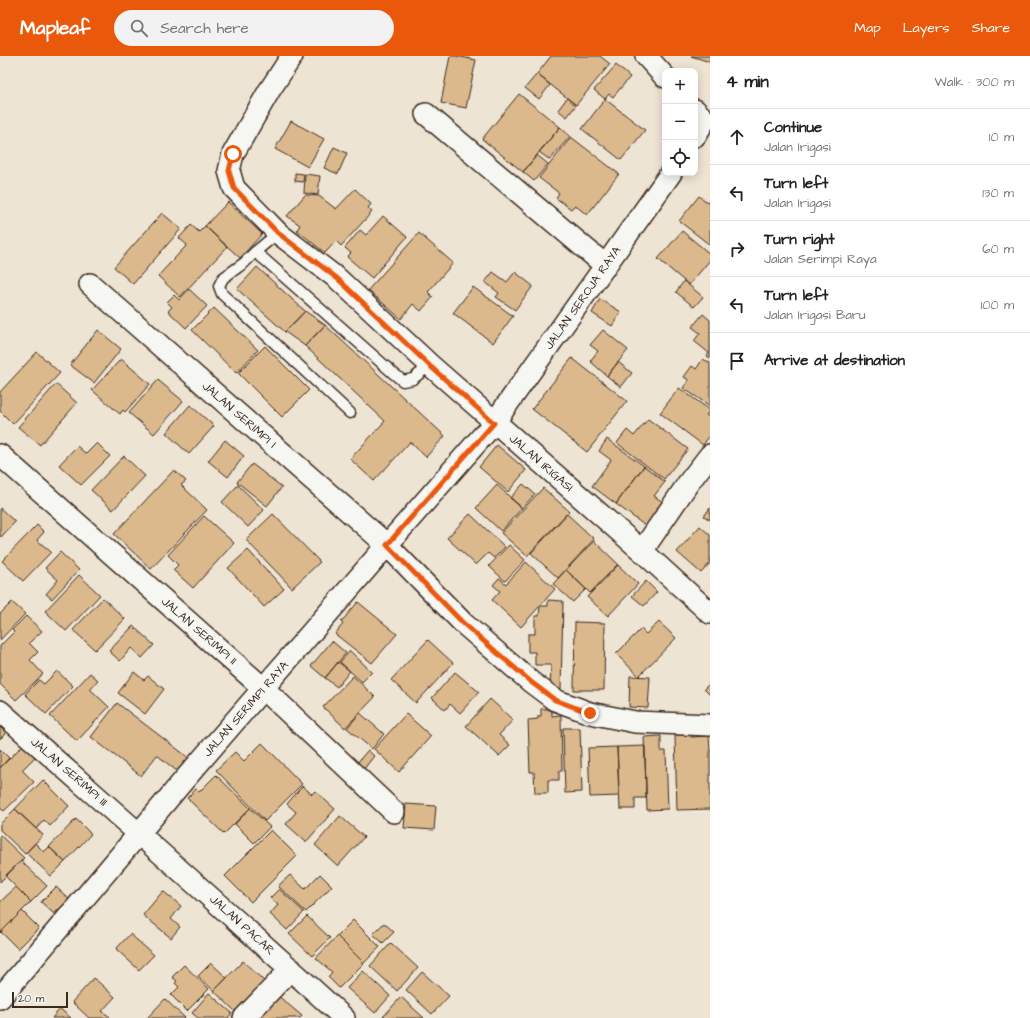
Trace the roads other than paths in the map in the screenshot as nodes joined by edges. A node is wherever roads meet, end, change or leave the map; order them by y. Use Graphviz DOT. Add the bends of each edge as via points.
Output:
graph roads {
  1 [pos="292,56"];
  2 [pos="646,56"];
  3 [pos="662,74"];
  4 [pos="426,114"];
  5 [pos="669,176"];
  6 [pos="278,233"];
  7 [pos="255,252"];
  8 [pos="606,266"];
  9 [pos="90,284"];
  10 [pos="430,366"];
  11 [pos="350,413"];
  12 [pos="494,423"];
  13 [pos="0,455"];
  14 [pos="710,455"];
  15 [pos="387,545"];
  16 [pos="642,551"];
  17 [pos="710,613"];
  18 [pos="263,688"];
  19 [pos="0,711"];
  20 [pos="710,725"];
  21 [pos="394,812"];
  22 [pos="139,833"];
  23 [pos="290,969"];
  24 [pos="3,990"];
  25 [pos="244,1018"];
  26 [pos="344,1018"];
  1 -- 6 [label="street, JALAN IRIGASI" via="233,154 229,171 234,188"];
  2 -- 3 [label="street"];
  4 -- 8 [label="street"];
  5 -- 8 [label="street, JALAN SEROJA RAYA"];
  6 -- 7 [label="lane"];
  6 -- 10 [label="street, JALAN IRIGASI" via="338,279"];
  7 -- 10 [label="lane" via="403,381 413,379"];
  7 -- 11 [label="lane" via="223,278 219,286 222,294"];
  8 -- 12 [label="street, JALAN SEROJA RAYA"];
  9 -- 15 [label="street, JALAN SERIMPI I"];
  10 -- 12 [label="street, JALAN IRIGASI"];
  12 -- 15 [label="street, JALAN SERIMPI RAYA"];
  12 -- 16 [label="street, JALAN IRIGASI"];
  13 -- 18 [label="street, JALAN SERIMPI II"];
  14 -- 16 [label="street"];
  15 -- 18 [label="street, JALAN SERIMPI RAYA"];
  15 -- 20 [label="street, JALAN SERIMPI I" via="464,624 555,700 590,713 635,722"];
  16 -- 17 [label="street, JALAN IRIGASI"];
  18 -- 21 [label="street, JALAN SERIMPI II"];
  18 -- 22 [label="street, JALAN SERIMPI RAYA"];
  19 -- 22 [label="street, JALAN SERIMPI III"];
  22 -- 23 [label="street, JALAN PACAR"];
  22 -- 24 [label="street, JALAN SERIMPI RAYA"];
  23 -- 25 [label="street"];
  23 -- 26 [label="street, JALAN PACAR"];
}
